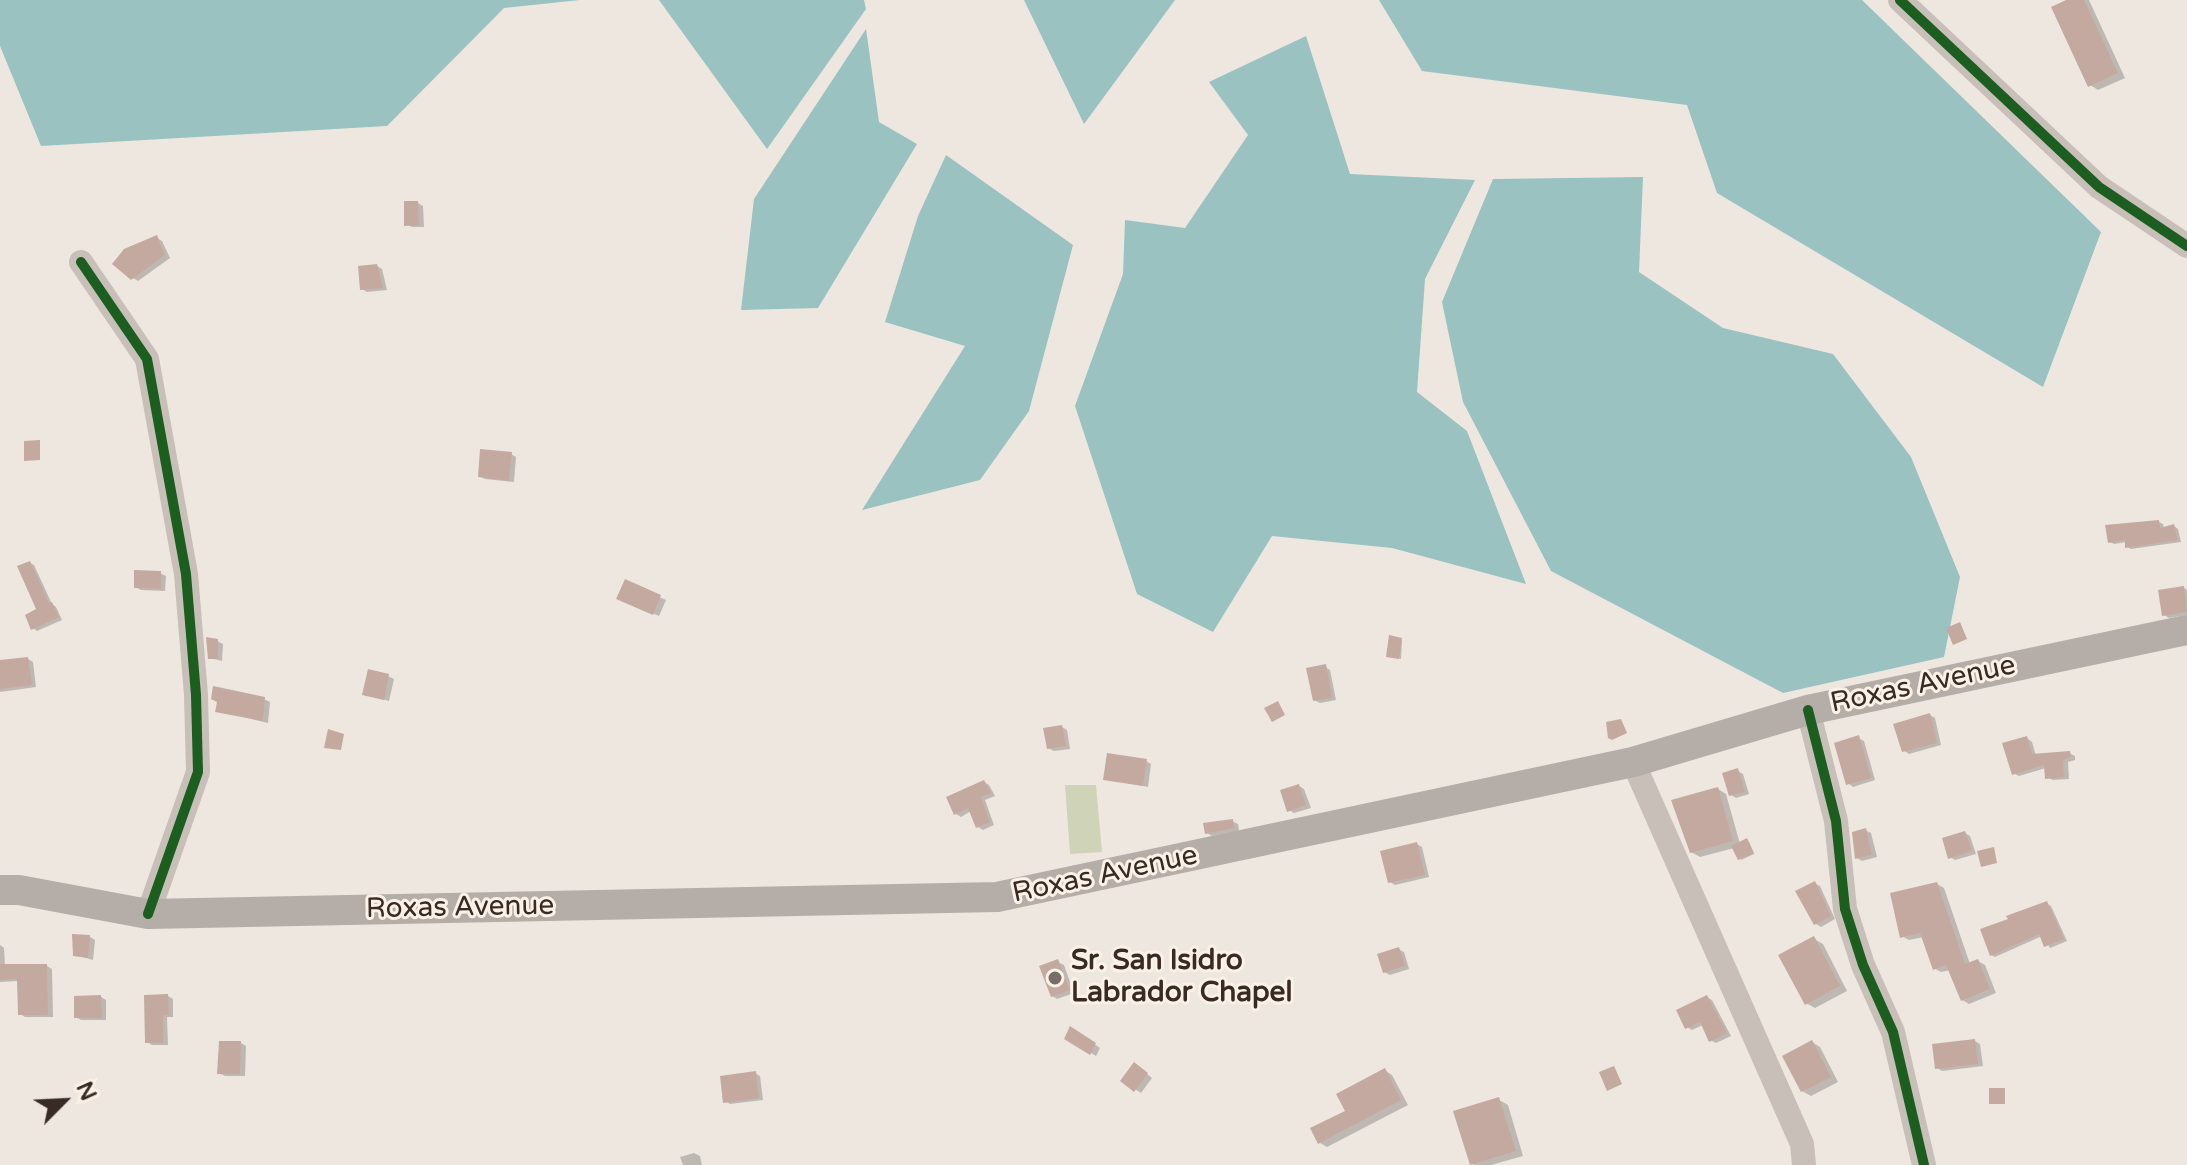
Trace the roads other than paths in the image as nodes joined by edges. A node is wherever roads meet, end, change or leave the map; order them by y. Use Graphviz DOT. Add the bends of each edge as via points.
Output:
graph roads {
  1 [pos="1900,0"];
  2 [pos="2187,246"];
  3 [pos="81,262"];
  4 [pos="2187,630"];
  5 [pos="1808,710"];
  6 [pos="1633,762"];
  7 [pos="0,890"];
  8 [pos="148,914"];
  9 [pos="1804,1165"];
  10 [pos="1924,1165"];
  1 -- 2 [label="street" via="2099,187"];
  3 -- 8 [label="street" via="147,359 186,574 198,772"];
  4 -- 5 [label="main road, Roxas Avenue"];
  5 -- 6 [label="main road, Roxas Avenue"];
  5 -- 10 [label="street" via="1836,821 1845,909 1893,1032"];
  6 -- 8 [label="main road, Roxas Avenue" via="997,897"];
  6 -- 9 [label="street" via="1802,1144"];
  7 -- 8 [label="main road, Roxas Avenue"];
}
